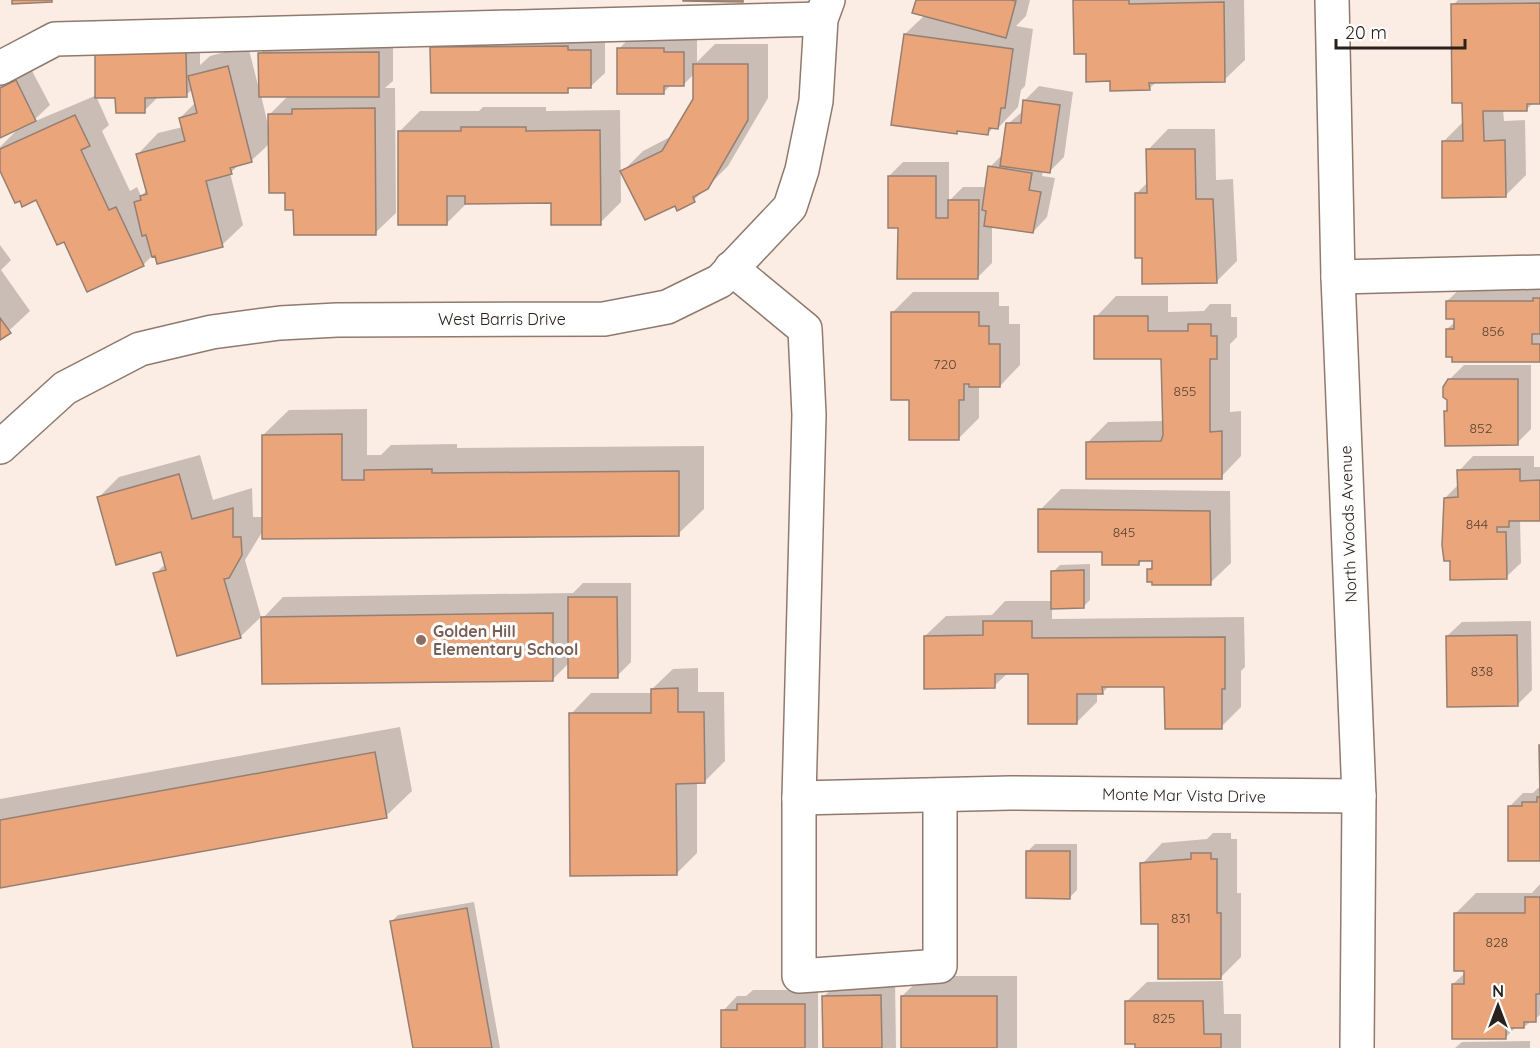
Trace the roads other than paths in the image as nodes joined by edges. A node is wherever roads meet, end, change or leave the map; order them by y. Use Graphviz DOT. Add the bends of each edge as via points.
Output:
graph roads {
  1 [pos="1332,0"];
  2 [pos="825,10"];
  3 [pos="0,68"];
  4 [pos="731,268"];
  5 [pos="1540,272"];
  6 [pos="1338,277"];
  7 [pos="0,447"];
  8 [pos="940,795"];
  9 [pos="1359,796"];
  10 [pos="799,798"];
  11 [pos="1357,1048"];
  1 -- 6 [label="street, North Woods Avenue"];
  2 -- 3 [label="street" via="55,39"];
  2 -- 4 [label="street, West Barris Drive" via="816,101 790,207"];
  4 -- 7 [label="street, West Barris Drive" via="720,280 668,307 604,319 280,323 212,332 140,349 65,388"];
  4 -- 10 [label="street" via="804,329 809,415"];
  5 -- 6 [label="street"];
  6 -- 9 [label="street, North Woods Avenue"];
  8 -- 9 [label="street, Monte Mar Vista Drive"];
  8 -- 10 [label="street, Monte Mar Vista Drive"];
  8 -- 10 [label="street" via="940,966 798,976"];
  9 -- 11 [label="street, North Woods Avenue"];
}
